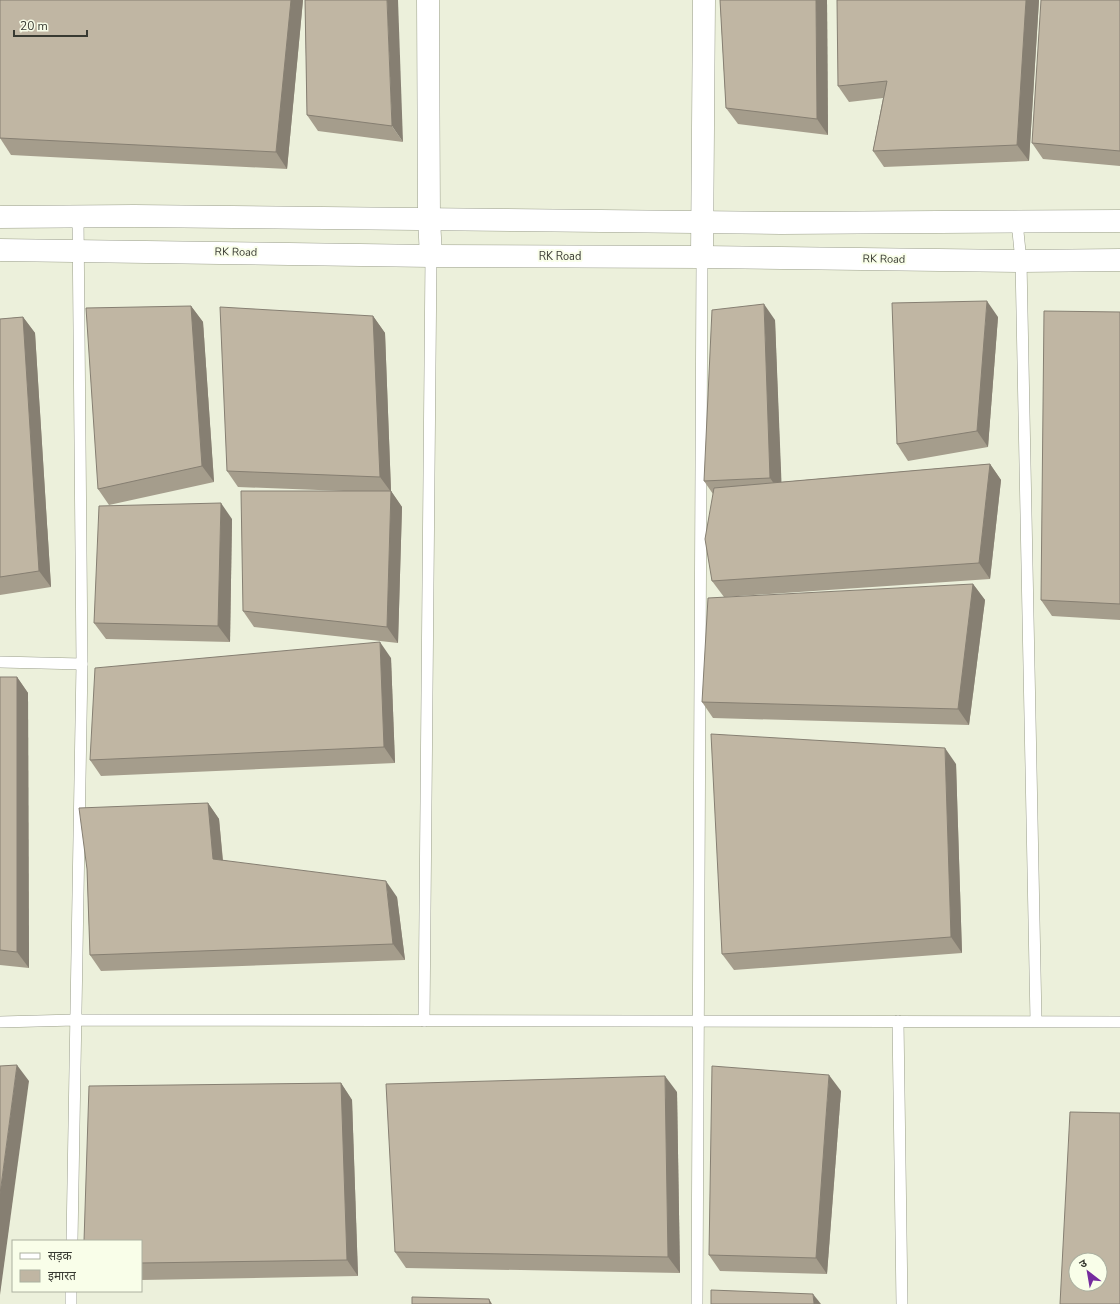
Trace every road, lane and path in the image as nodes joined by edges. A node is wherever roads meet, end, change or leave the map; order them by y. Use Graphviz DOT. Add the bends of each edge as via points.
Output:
graph roads {
  1 [pos="428,0"];
  2 [pos="704,0"];
  3 [pos="0,217"];
  4 [pos="78,217"];
  5 [pos="429,219"];
  6 [pos="1120,221"];
  7 [pos="702,222"];
  8 [pos="1017,222"];
  9 [pos="0,250"];
  10 [pos="79,250"];
  11 [pos="431,256"];
  12 [pos="702,257"];
  13 [pos="1120,260"];
  14 [pos="1020,261"];
  15 [pos="0,662"];
  16 [pos="82,664"];
  17 [pos="75,1020"];
  18 [pos="424,1021"];
  19 [pos="898,1021"];
  20 [pos="1036,1021"];
  21 [pos="0,1022"];
  22 [pos="698,1022"];
  23 [pos="1120,1022"];
  24 [pos="72,1240"];
  25 [pos="71,1292"];
  26 [pos="71,1304"];
  27 [pos="697,1304"];
  28 [pos="902,1304"];
  1 -- 5 [label="street"];
  2 -- 7 [label="street"];
  3 -- 4 [label="street"];
  4 -- 5 [label="street"];
  4 -- 10 [label="lane"];
  5 -- 7 [label="street"];
  5 -- 11 [label="street"];
  6 -- 8 [label="street"];
  7 -- 8 [label="street"];
  7 -- 12 [label="street"];
  8 -- 14 [label="lane"];
  9 -- 10 [label="street, RK Road"];
  10 -- 11 [label="street, RK Road"];
  10 -- 16 [label="lane"];
  11 -- 12 [label="street, RK Road"];
  11 -- 18 [label="lane"];
  12 -- 14 [label="street, RK Road"];
  12 -- 22 [label="lane"];
  13 -- 14 [label="street, RK Road"];
  14 -- 20 [label="lane"];
  15 -- 16 [label="lane"];
  16 -- 17 [label="lane"];
  17 -- 18 [label="lane"];
  17 -- 21 [label="lane"];
  17 -- 24 [label="lane"];
  18 -- 22 [label="lane"];
  19 -- 20 [label="lane"];
  19 -- 22 [label="lane"];
  19 -- 28 [label="lane"];
  20 -- 23 [label="lane"];
  22 -- 27 [label="lane"];
  25 -- 26 [label="lane"];
}
